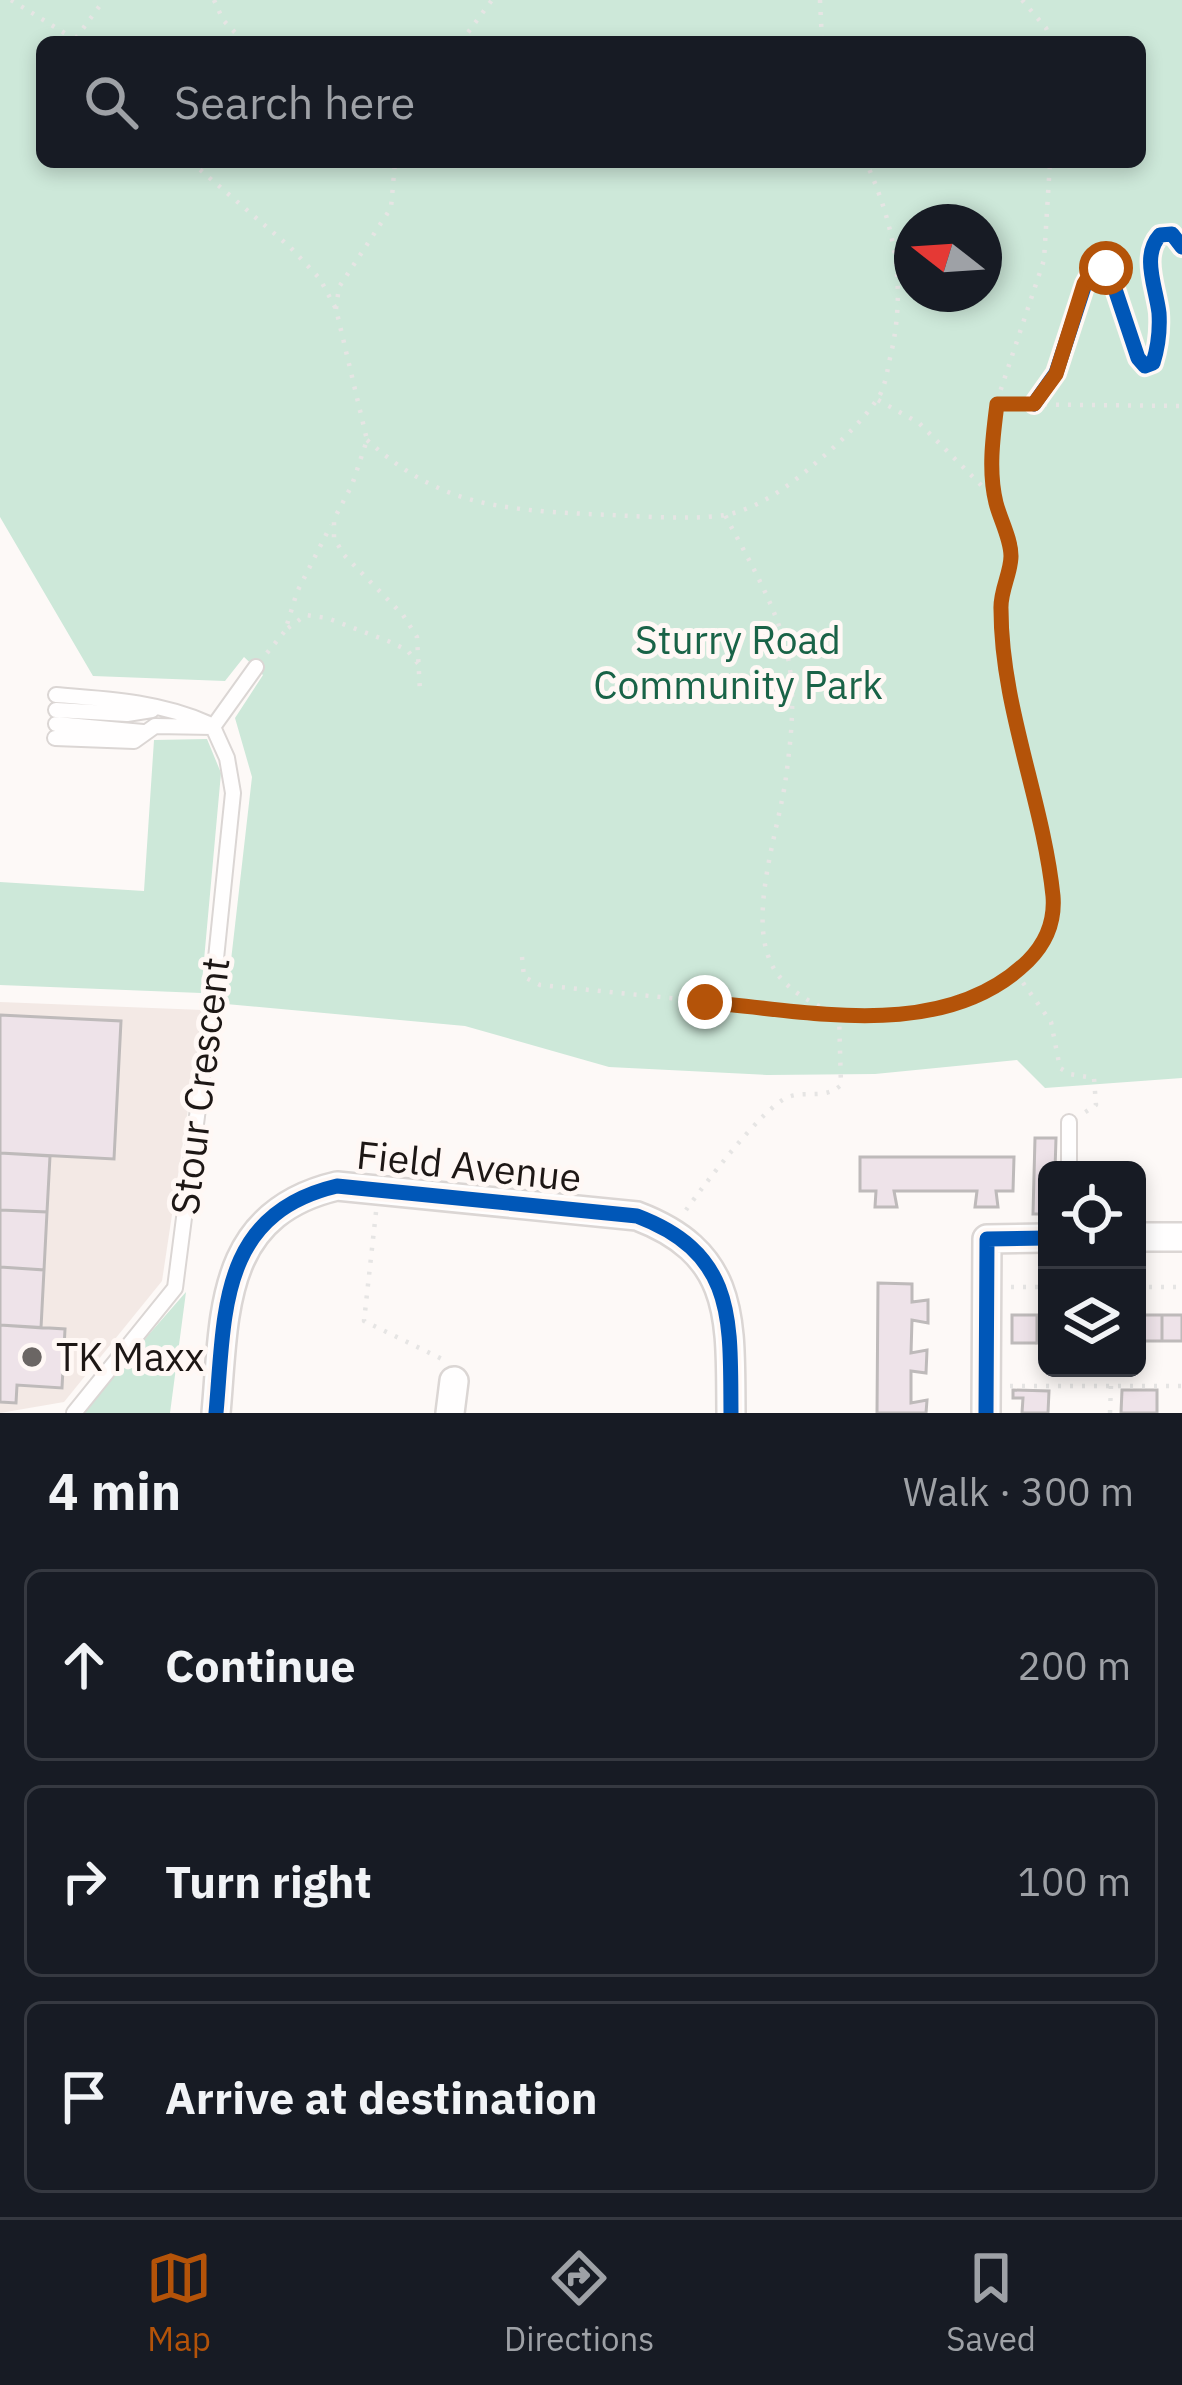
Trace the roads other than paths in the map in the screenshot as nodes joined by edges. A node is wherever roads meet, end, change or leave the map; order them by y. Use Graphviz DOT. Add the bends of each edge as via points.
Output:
graph roads {
  1 [pos="256,667"];
  2 [pos="213,727"];
  3 [pos="1069,1122"];
  4 [pos="1069,1161"];
  5 [pos="1182,1237"];
  6 [pos="1038,1238"];
  7 [pos="1146,1238"];
  8 [pos="454,1381"];
  9 [pos="986,1400"];
  10 [pos="74,1413"];
  11 [pos="216,1413"];
  12 [pos="450,1413"];
  13 [pos="731,1413"];
  1 -- 2 [label="lane"];
  2 -- 2 [label="lane" via="156,709 56,717 143,732"];
  2 -- 10 [label="lane, Stour Crescent" via="233,793 175,1288"];
  3 -- 4 [label="lane"];
  5 -- 7 [label="street"];
  6 -- 9 [label="street" via="987,1239"];
  8 -- 12 [label="street"];
  11 -- 13 [label="street, Field Avenue" via="228,1286 250,1235 311,1192 337,1186 637,1216 672,1229 720,1284"];
}
